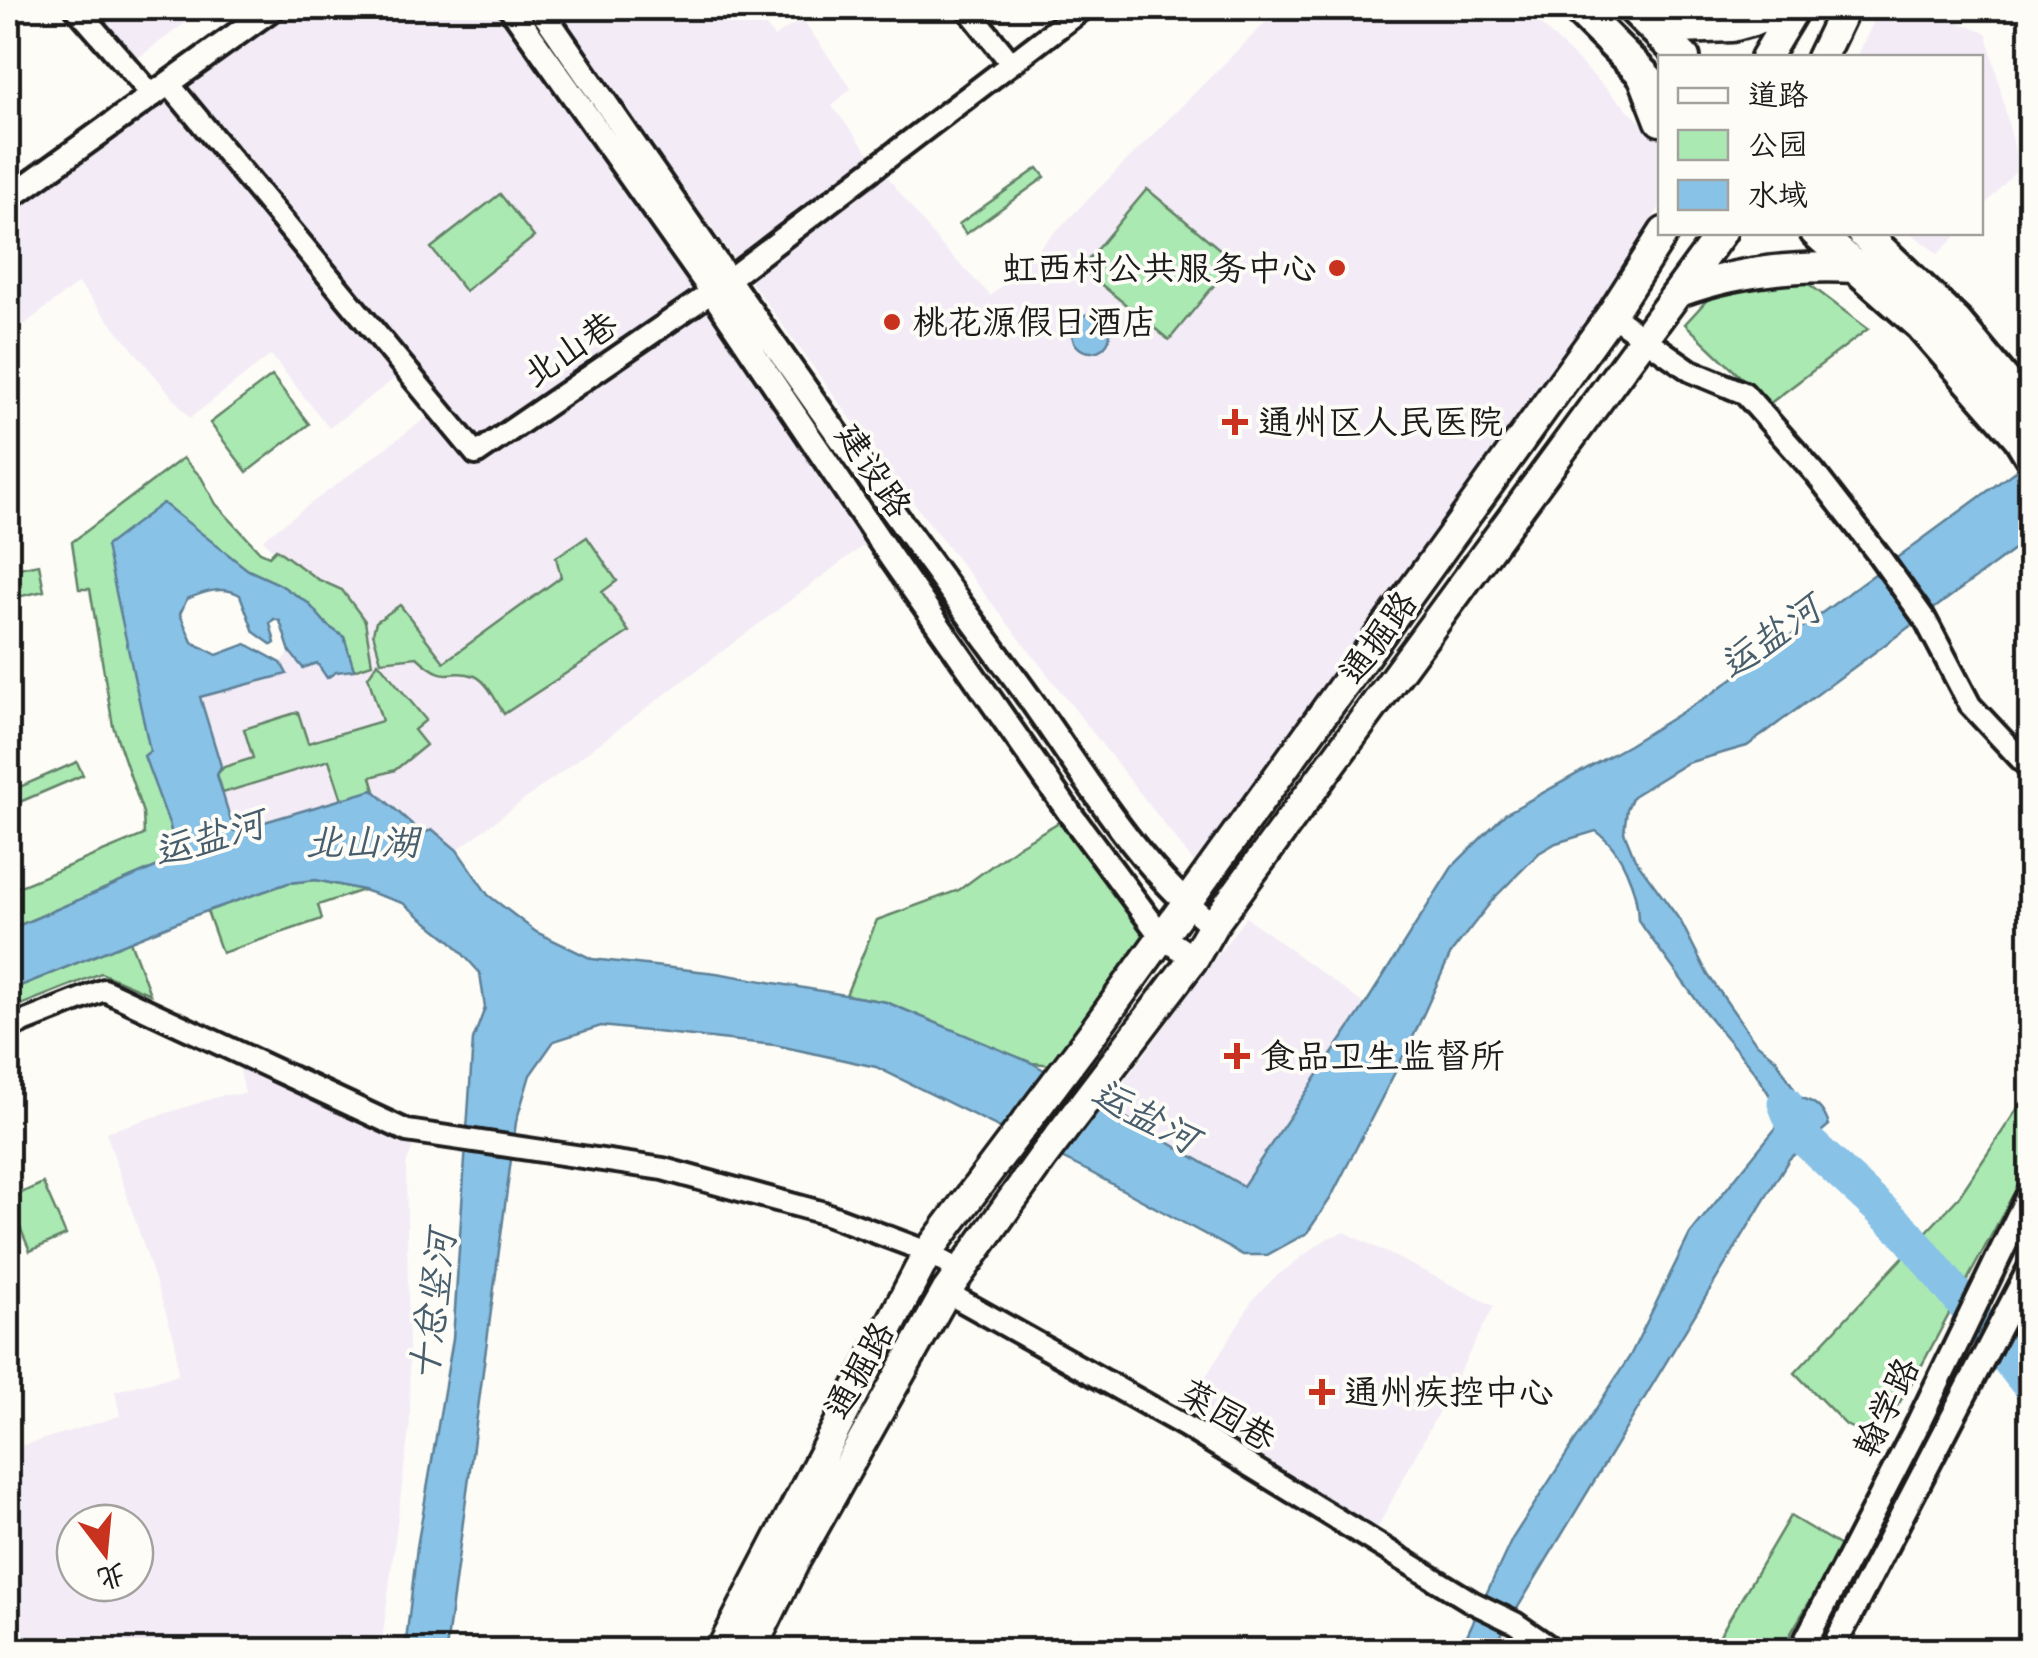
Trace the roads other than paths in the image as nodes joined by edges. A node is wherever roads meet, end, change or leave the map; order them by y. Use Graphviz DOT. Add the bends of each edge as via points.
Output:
graph roads {
  1 [pos="76,8"];
  2 [pos="274,8"];
  3 [pos="510,8"];
  4 [pos="540,8"];
  5 [pos="968,8"];
  6 [pos="1084,8"];
  7 [pos="1577,8"];
  8 [pos="1633,8"];
  9 [pos="1845,8"];
  10 [pos="1794,9"];
  11 [pos="1656,30"];
  12 [pos="1681,55"];
  13 [pos="1767,55"];
  14 [pos="1822,55"];
  15 [pos="1011,63"];
  16 [pos="1651,81"];
  17 [pos="161,90"];
  18 [pos="1658,112"];
  19 [pos="8,199"];
  20 [pos="1662,235"];
  21 [pos="1720,235"];
  22 [pos="1819,235"];
  23 [pos="1865,235"];
  24 [pos="1856,268"];
  25 [pos="720,286"];
  26 [pos="1679,292"];
  27 [pos="1611,316"];
  28 [pos="1646,338"];
  29 [pos="2027,434"];
  30 [pos="2030,769"];
  31 [pos="1186,904"];
  32 [pos="1213,925"];
  33 [pos="1162,938"];
  34 [pos="1194,958"];
  35 [pos="8,1028"];
  36 [pos="2030,1192"];
  37 [pos="928,1252"];
  38 [pos="2030,1268"];
  39 [pos="953,1282"];
  40 [pos="756,1641"];
  41 [pos="721,1650"];
  42 [pos="1554,1650"];
  43 [pos="1801,1650"];
  44 [pos="1832,1650"];
  1 -- 17 [label="street"];
  2 -- 17 [label="street"];
  3 -- 25 [label="street, 建设路"];
  4 -- 25 [label="street, 建设路"];
  5 -- 15 [label="street"];
  6 -- 15 [label="street, 北山巷"];
  7 -- 16 [label="main road"];
  8 -- 11 [label="main road"];
  9 -- 14 [label="main road"];
  10 -- 11 [label="main road" via="1732,28"];
  10 -- 13 [label="main road"];
  11 -- 12 [label="main road"];
  15 -- 25 [label="street, 北山巷"];
  16 -- 18 [label="main road"];
  17 -- 19 [label="street"];
  17 -- 25 [label="street, 北山巷" via="476,454"];
  20 -- 27 [label="main road, 通掘路"];
  21 -- 26 [label="main road, 通掘路"];
  22 -- 24 [label="main road"];
  23 -- 29 [label="main road" via="1956,322"];
  24 -- 26 [label="main road" via="1804,266 1711,280"];
  24 -- 29 [label="main road" via="1922,325"];
  25 -- 31 [label="street, 建设路" via="1098,798"];
  25 -- 33 [label="street, 建设路" via="912,589"];
  26 -- 28 [label="main road, 通掘路"];
  27 -- 28 [label="street"];
  27 -- 31 [label="main road, 通掘路"];
  28 -- 30 [label="street" via="1692,371 1744,393 1816,473 1926,621 1970,705"];
  28 -- 32 [label="main road, 通掘路"];
  31 -- 32 [label="street, 建设路"];
  31 -- 33 [label="main road, 通掘路"];
  32 -- 34 [label="main road, 通掘路"];
  33 -- 34 [label="street, 建设路"];
  33 -- 37 [label="main road, 通掘路"];
  34 -- 39 [label="main road, 通掘路"];
  35 -- 37 [label="street, 菜园巷" via="104,990 407,1132 663,1169 824,1213"];
  36 -- 43 [label="street, 翰学路"];
  37 -- 39 [label="street, 菜园巷"];
  37 -- 41 [label="main road, 通掘路"];
  38 -- 44 [label="street, 翰学路"];
  39 -- 40 [label="main road, 通掘路" via="794,1561"];
  39 -- 42 [label="street, 菜园巷"];
}
